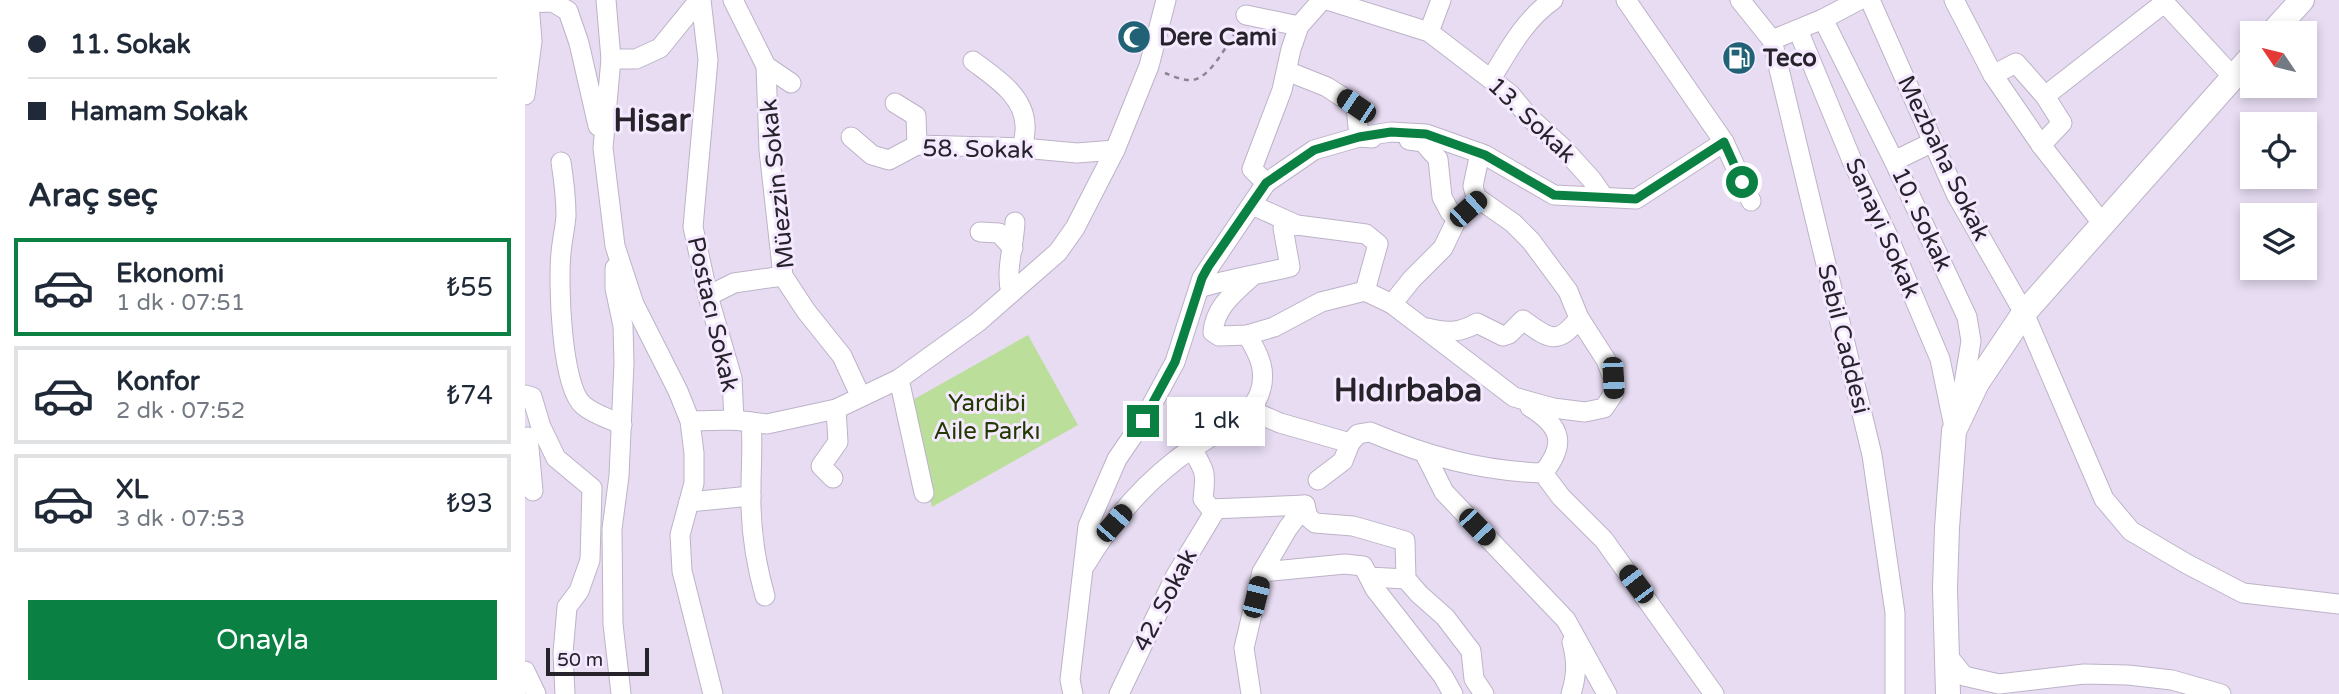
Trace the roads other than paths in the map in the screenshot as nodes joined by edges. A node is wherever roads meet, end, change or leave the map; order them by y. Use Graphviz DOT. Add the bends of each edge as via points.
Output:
graph roads {
  1 [pos="606,0"];
  2 [pos="700,0"];
  3 [pos="733,0"];
  4 [pos="1166,0"];
  5 [pos="1325,0"];
  6 [pos="1441,0"];
  7 [pos="1553,0"];
  8 [pos="1626,0"];
  9 [pos="1740,0"];
  10 [pos="1859,0"];
  11 [pos="1870,0"];
  12 [pos="1954,0"];
  13 [pos="2302,0"];
  14 [pos="2163,2"];
  15 [pos="526,4"];
  16 [pos="1246,15"];
  17 [pos="1823,19"];
  18 [pos="2283,21"];
  19 [pos="1299,26"];
  20 [pos="1798,30"];
  21 [pos="1429,32"];
  22 [pos="1772,40"];
  23 [pos="611,59"];
  24 [pos="973,61"];
  25 [pos="766,66"];
  26 [pos="2240,69"];
  27 [pos="1287,71"];
  28 [pos="1993,75"];
  29 [pos="2233,77"];
  30 [pos="1491,79"];
  31 [pos="791,83"];
  32 [pos="525,95"];
  33 [pos="2045,96"];
  34 [pos="895,103"];
  35 [pos="851,136"];
  36 [pos="1359,137"];
  37 [pos="1724,142"];
  38 [pos="1933,142"];
  39 [pos="917,145"];
  40 [pos="2041,145"];
  41 [pos="603,148"];
  42 [pos="1023,148"];
  43 [pos="1115,150"];
  44 [pos="1480,153"];
  45 [pos="1894,161"];
  46 [pos="561,162"];
  47 [pos="1266,183"];
  48 [pos="1603,196"];
  49 [pos="1479,200"];
  50 [pos="1751,201"];
  51 [pos="1252,205"];
  52 [pos="1457,219"];
  53 [pos="1015,222"];
  54 [pos="2102,223"];
  55 [pos="1297,225"];
  56 [pos="979,232"];
  57 [pos="615,246"];
  58 [pos="1013,248"];
  59 [pos="783,276"];
  60 [pos="1251,277"];
  61 [pos="1199,288"];
  62 [pos="1365,291"];
  63 [pos="1011,293"];
  64 [pos="708,296"];
  65 [pos="1392,304"];
  66 [pos="2024,313"];
  67 [pos="1579,318"];
  68 [pos="1426,328"];
  69 [pos="1247,335"];
  70 [pos="899,379"];
  71 [pos="525,395"];
  72 [pos="860,395"];
  73 [pos="1514,397"];
  74 [pos="835,409"];
  75 [pos="1250,410"];
  76 [pos="690,421"];
  77 [pos="742,421"];
  78 [pos="622,425"];
  79 [pos="1954,430"];
  80 [pos="526,431"];
  81 [pos="1350,443"];
  82 [pos="1192,449"];
  83 [pos="1425,454"];
  84 [pos="1543,473"];
  85 [pos="619,476"];
  86 [pos="833,478"];
  87 [pos="1318,480"];
  88 [pos="592,488"];
  89 [pos="533,491"];
  90 [pos="924,493"];
  91 [pos="751,496"];
  92 [pos="689,502"];
  93 [pos="1305,505"];
  94 [pos="1216,509"];
  95 [pos="1083,569"];
  96 [pos="1262,572"];
  97 [pos="1369,577"];
  98 [pos="1406,579"];
  99 [pos="765,596"];
  100 [pos="2339,604"];
  101 [pos="1566,620"];
  102 [pos="1947,654"];
  103 [pos="525,671"];
  104 [pos="536,694"];
  105 [pos="565,694"];
  106 [pos="621,694"];
  107 [pos="713,694"];
  108 [pos="1073,694"];
  109 [pos="1119,694"];
  110 [pos="1251,694"];
  111 [pos="1453,694"];
  112 [pos="1484,694"];
  113 [pos="1571,694"];
  114 [pos="1607,694"];
  115 [pos="1714,694"];
  116 [pos="1895,694"];
  117 [pos="1948,694"];
  118 [pos="2221,694"];
  1 -- 23 [label="street"];
  2 -- 23 [label="street" via="660,48 636,59"];
  2 -- 64 [label="street, Postacı Sokak" via="709,60 693,227"];
  3 -- 25 [label="street, Müezzin Sokak"];
  4 -- 43 [label="street" via="1149,66"];
  5 -- 19 [label="street"];
  5 -- 21 [label="street, 13. Sokak"];
  6 -- 21 [label="street"];
  7 -- 30 [label="street" via="1514,40"];
  8 -- 37 [label="street"];
  9 -- 22 [label="street, Sebil Caddesi"];
  10 -- 17 [label="street"];
  11 -- 38 [label="street, Mezbaha Sokak"];
  12 -- 28 [label="street"];
  13 -- 18 [label="main road"];
  14 -- 29 [label="street"];
  14 -- 33 [label="street"];
  15 -- 32 [label="street" via="532,41"];
  15 -- 41 [label="street" via="553,2 568,11"];
  16 -- 19 [label="street"];
  17 -- 20 [label="street"];
  17 -- 45 [label="street, 10. Sokak"];
  19 -- 27 [label="street"];
  20 -- 22 [label="street"];
  20 -- 79 [label="street, Sanayi Sokak" via="1940,359"];
  21 -- 30 [label="street, 13. Sokak"];
  22 -- 116 [label="street, Sebil Caddesi" via="1872,455 1895,613"];
  23 -- 41 [label="street"];
  24 -- 42 [label="street" via="1020,105 1025,125"];
  25 -- 31 [label="street"];
  25 -- 59 [label="street, Müezzin Sokak" via="769,150"];
  26 -- 29 [label="main road"];
  27 -- 36 [label="street" via="1327,87 1356,106"];
  27 -- 47 [label="street" via="1252,169"];
  28 -- 33 [label="street" via="2017,63"];
  28 -- 40 [label="street"];
  29 -- 54 [label="main road"];
  30 -- 48 [label="street, 13. Sokak" via="1563,148"];
  33 -- 40 [label="street" via="2062,123"];
  34 -- 39 [label="street" via="916,116"];
  35 -- 39 [label="street, 58. Sokak" via="872,155 889,160"];
  36 -- 44 [label="street" via="1391,132 1426,134"];
  36 -- 47 [label="street" via="1314,150"];
  36 -- 52 [label="street" via="1423,142 1438,159 1442,197"];
  37 -- 48 [label="street" via="1636,199"];
  37 -- 50 [label="street"];
  38 -- 45 [label="street"];
  38 -- 66 [label="street, Mezbaha Sokak" via="1956,194"];
  39 -- 42 [label="street, 58. Sokak"];
  40 -- 54 [label="street"];
  41 -- 57 [label="street"];
  42 -- 43 [label="street, 58. Sokak" via="1077,153"];
  43 -- 63 [label="street" via="1064,244"];
  44 -- 48 [label="street" via="1554,195"];
  44 -- 49 [label="street" via="1473,186"];
  45 -- 79 [label="street, 10. Sokak" via="1967,317 1971,341"];
  46 -- 78 [label="street" via="566,220 559,289 566,357 583,405"];
  47 -- 51 [label="street"];
  49 -- 52 [label="street"];
  49 -- 67 [label="street" via="1531,241 1568,290"];
  51 -- 55 [label="street"];
  51 -- 61 [label="street" via="1208,267"];
  52 -- 65 [label="street" via="1443,248"];
  53 -- 58 [label="street"];
  54 -- 66 [label="main road"];
  55 -- 60 [label="street" via="1283,228 1290,267"];
  55 -- 62 [label="street" via="1366,234 1378,244"];
  56 -- 58 [label="street" via="999,233"];
  57 -- 76 [label="street" via="633,304"];
  57 -- 78 [label="street" via="615,288 623,326"];
  58 -- 63 [label="street" via="1007,280"];
  59 -- 64 [label="street" via="734,283"];
  59 -- 72 [label="street, Müezzin Sokak" via="842,356"];
  60 -- 61 [label="street"];
  60 -- 69 [label="street" via="1225,301 1214,318 1213,332"];
  61 -- 95 [label="street" via="1175,362 1117,458 1088,526"];
  62 -- 65 [label="street"];
  62 -- 69 [label="street" via="1321,302 1274,327"];
  63 -- 70 [label="street"];
  64 -- 77 [label="street, Postacı Sokak"];
  65 -- 68 [label="street"];
  66 -- 79 [label="main road" via="1977,383"];
  66 -- 100 [label="street, Mezbaha Sokak" via="2104,499 2131,531 2243,593"];
  67 -- 68 [label="street" via="1569,332 1554,338 1523,320 1503,336 1478,323 1444,333"];
  67 -- 73 [label="street" via="1613,378 1614,393 1604,408 1574,411"];
  68 -- 73 [label="street"];
  69 -- 75 [label="street" via="1264,373"];
  70 -- 72 [label="street"];
  70 -- 90 [label="street"];
  71 -- 88 [label="street" via="532,397 557,458"];
  72 -- 74 [label="street"];
  73 -- 84 [label="street" via="1547,418 1554,428 1555,458"];
  74 -- 77 [label="street" via="767,424"];
  74 -- 86 [label="street" via="838,442 821,466"];
  75 -- 81 [label="street"];
  75 -- 82 [label="street"];
  76 -- 77 [label="street"];
  76 -- 92 [label="street" via="694,483"];
  77 -- 91 [label="street, Postacı Sokak"];
  78 -- 85 [label="street"];
  79 -- 102 [label="main road" via="1945,588"];
  80 -- 89 [label="street"];
  81 -- 83 [label="street" via="1358,433 1370,432"];
  81 -- 87 [label="street" via="1343,461"];
  82 -- 94 [label="street" via="1206,478 1203,499 1210,509"];
  82 -- 95 [label="street" via="1125,509"];
  83 -- 84 [label="street" via="1495,470"];
  83 -- 101 [label="street" via="1444,492"];
  84 -- 115 [label="street" via="1604,540"];
  85 -- 88 [label="street"];
  85 -- 106 [label="street" via="612,529 613,624"];
  88 -- 105 [label="street" via="590,560 567,607"];
  91 -- 92 [label="street"];
  91 -- 99 [label="street, Postacı Sokak" via="756,557"];
  92 -- 107 [label="street" via="680,535 682,571"];
  93 -- 94 [label="street"];
  93 -- 96 [label="street"];
  93 -- 98 [label="street" via="1315,523 1353,526 1405,541"];
  94 -- 109 [label="street, 42. Sokak" via="1175,577"];
  95 -- 108 [label="street" via="1070,680"];
  96 -- 97 [label="street" via="1345,564 1363,566"];
  96 -- 110 [label="street" via="1244,648"];
  97 -- 98 [label="street"];
  97 -- 111 [label="street"];
  98 -- 112 [label="street" via="1471,651 1474,679"];
  101 -- 113 [label="street" via="1576,656 1577,677"];
  101 -- 114 [label="street"];
  102 -- 117 [label="main road"];
  102 -- 118 [label="street" via="1964,676 1999,684 2084,674 2129,675 2172,680"];
  103 -- 104 [label="street"];
}
